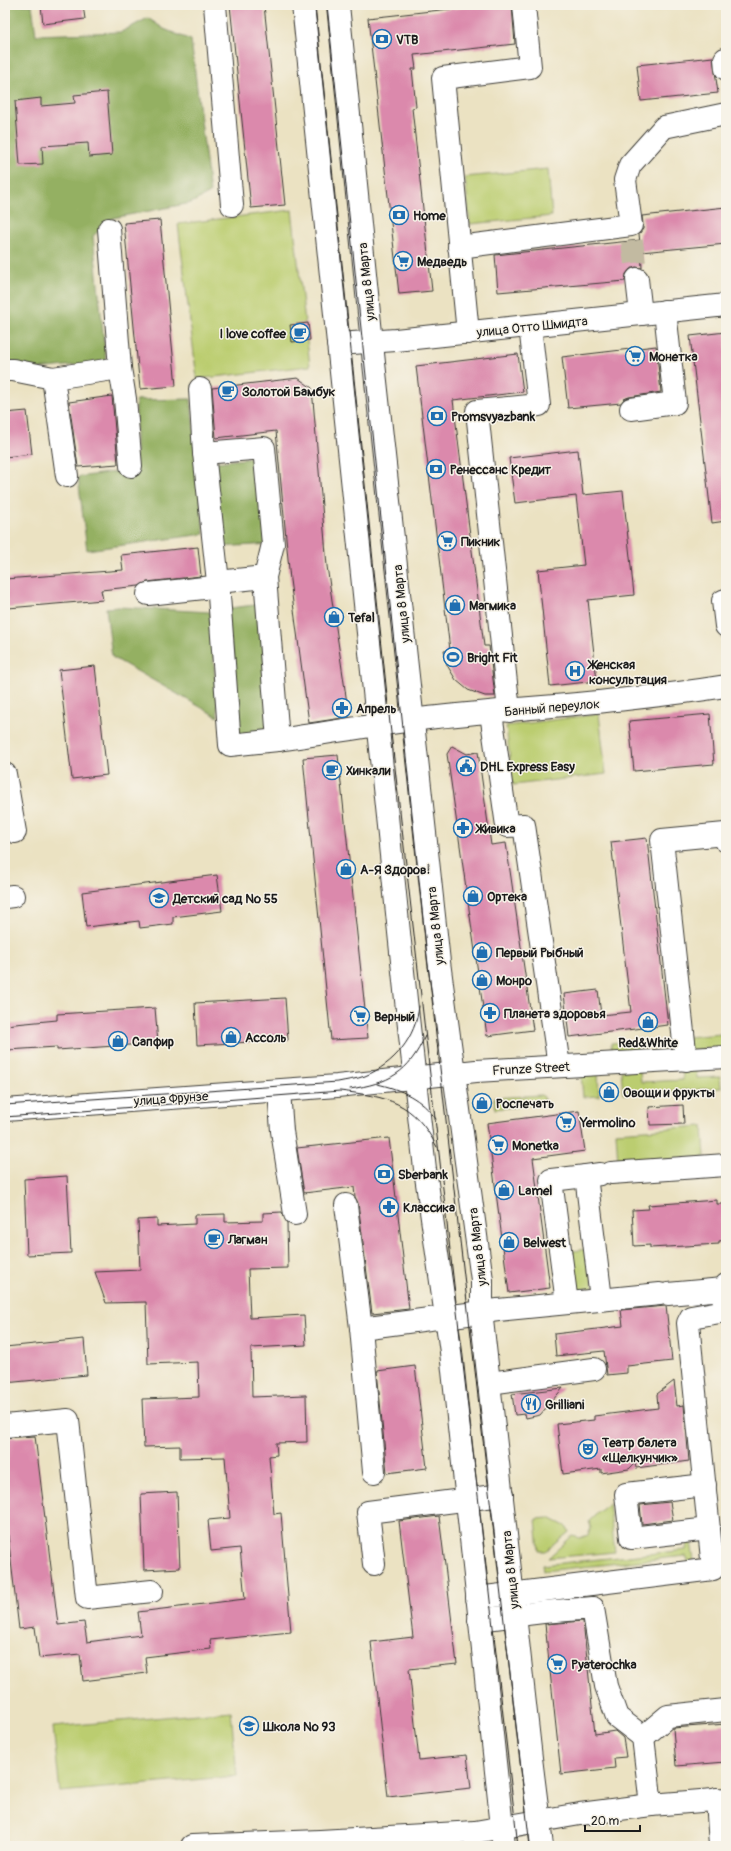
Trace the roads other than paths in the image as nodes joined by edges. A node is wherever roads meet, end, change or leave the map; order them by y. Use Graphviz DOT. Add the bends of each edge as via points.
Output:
graph roads {
  1 [pos="215,5"];
  2 [pos="303,5"];
  3 [pos="338,5"];
  4 [pos="524,5"];
  5 [pos="726,114"];
  6 [pos="232,205"];
  7 [pos="108,229"];
  8 [pos="459,247"];
  9 [pos="637,280"];
  10 [pos="726,305"];
  11 [pos="666,311"];
  12 [pos="641,314"];
  13 [pos="530,326"];
  14 [pos="468,332"];
  15 [pos="372,342"];
  16 [pos="338,344"];
  17 [pos="120,368"];
  18 [pos="5,370"];
  19 [pos="53,378"];
  20 [pos="200,389"];
  21 [pos="631,409"];
  22 [pos="204,453"];
  23 [pos="131,466"];
  24 [pos="67,476"];
  25 [pos="265,577"];
  26 [pos="218,582"];
  27 [pos="148,594"];
  28 [pos="726,600"];
  29 [pos="726,626"];
  30 [pos="726,686"];
  31 [pos="500,712"];
  32 [pos="413,720"];
  33 [pos="378,725"];
  34 [pos="278,740"];
  35 [pos="5,774"];
  36 [pos="15,832"];
  37 [pos="726,841"];
  38 [pos="726,1057"];
  39 [pos="686,1060"];
  40 [pos="560,1066"];
  41 [pos="454,1073"];
  42 [pos="416,1078"];
  43 [pos="279,1091"];
  44 [pos="5,1110"];
  45 [pos="726,1165"];
  46 [pos="599,1174"];
  47 [pos="346,1204"];
  48 [pos="295,1214"];
  49 [pos="725,1287"];
  50 [pos="601,1299"];
  51 [pos="567,1303"];
  52 [pos="482,1312"];
  53 [pos="446,1317"];
  54 [pos="361,1328"];
  55 [pos="594,1369"];
  56 [pos="489,1383"];
  57 [pos="5,1426"];
  58 [pos="374,1472"];
  59 [pos="705,1485"];
  60 [pos="502,1495"];
  61 [pos="467,1500"];
  62 [pos="709,1529"];
  63 [pos="374,1564"];
  64 [pos="152,1591"];
  65 [pos="512,1593"];
  66 [pos="477,1598"];
  67 [pos="515,1616"];
  68 [pos="479,1620"];
  69 [pos="726,1710"];
  70 [pos="643,1737"];
  71 [pos="721,1799"];
  72 [pos="651,1805"];
  73 [pos="539,1820"];
  74 [pos="503,1837"];
  75 [pos="320,1844"];
  76 [pos="192,1846"];
  77 [pos="542,1846"];
  78 [pos="720,1846"];
  1 -- 6 [label="main road"];
  2 -- 16 [label="main road"];
  3 -- 15 [label="main road, улица 8 Марта"];
  4 -- 8 [label="main road" via="530,67 443,78"];
  5 -- 8 [label="main road" via="664,127 630,165 625,180 632,233"];
  7 -- 17 [label="main road"];
  8 -- 14 [label="main road"];
  9 -- 12 [label="main road"];
  10 -- 11 [label="main road, улица Отто Шмидта"];
  11 -- 12 [label="main road, улица Отто Шмидта"];
  11 -- 21 [label="main road" via="675,403"];
  12 -- 13 [label="main road, улица Отто Шмидта"];
  13 -- 14 [label="main road, улица Отто Шмидта"];
  13 -- 31 [label="main road" via="538,405 477,411"];
  14 -- 15 [label="main road, улица Отто Шмидта"];
  15 -- 16 [label="main road, улица Отто Шмидта"];
  15 -- 32 [label="main road, улица 8 Марта"];
  16 -- 33 [label="main road"];
  17 -- 19 [label="main road"];
  17 -- 23 [label="main road"];
  18 -- 19 [label="main road"];
  19 -- 24 [label="main road"];
  20 -- 22 [label="main road"];
  22 -- 25 [label="main road" via="264,448 273,544"];
  22 -- 26 [label="main road"];
  25 -- 26 [label="main road"];
  25 -- 34 [label="main road"];
  26 -- 27 [label="main road" via="213,588"];
  26 -- 34 [label="main road, Банный переулок" via="230,745"];
  28 -- 29 [label="main road" via="723,601"];
  30 -- 31 [label="main road, Банный переулок" via="685,693"];
  31 -- 32 [label="main road, Банный переулок"];
  31 -- 40 [label="main road" via="507,826 524,825"];
  32 -- 33 [label="main road, Банный переулок"];
  32 -- 41 [label="main road, улица 8 Марта"];
  33 -- 34 [label="main road, Банный переулок"];
  33 -- 42 [label="main road"];
  35 -- 36 [label="main road"];
  37 -- 39 [label="main road" via="725,834 662,840"];
  38 -- 39 [label="main road, Frunze Street"];
  39 -- 40 [label="main road, Frunze Street"];
  40 -- 41 [label="main road, Frunze Street"];
  41 -- 42 [label="main road, Frunze Street"];
  41 -- 52 [label="main road, улица 8 Марта" via="482,1280"];
  42 -- 43 [label="main road, Frunze Street"];
  42 -- 53 [label="main road" via="425,1169"];
  43 -- 44 [label="main road, улица Фрунзе"];
  43 -- 48 [label="main road" via="282,1131"];
  45 -- 46 [label="main road"];
  46 -- 50 [label="main road"];
  46 -- 51 [label="main road" via="551,1180"];
  47 -- 54 [label="main road"];
  49 -- 50 [label="main road"];
  49 -- 59 [label="main road" via="724,1306 720,1312 691,1318 688,1323"];
  50 -- 51 [label="main road"];
  51 -- 52 [label="main road"];
  52 -- 53 [label="main road"];
  52 -- 56 [label="main road, улица 8 Марта"];
  53 -- 54 [label="main road"];
  53 -- 61 [label="main road"];
  54 -- 58 [label="main road"];
  55 -- 56 [label="main road"];
  56 -- 60 [label="main road, улица 8 Марта"];
  57 -- 64 [label="main road" via="68,1420 87,1598"];
  59 -- 62 [label="main road"];
  59 -- 62 [label="main road" via="626,1494 631,1538"];
  60 -- 61 [label="main road"];
  60 -- 65 [label="main road, улица 8 Марта"];
  61 -- 63 [label="main road" via="368,1512"];
  61 -- 66 [label="main road"];
  62 -- 65 [label="main road" via="713,1569"];
  65 -- 66 [label="main road"];
  65 -- 67 [label="main road, улица 8 Марта"];
  66 -- 68 [label="main road"];
  67 -- 68 [label="main road"];
  67 -- 70 [label="main road" via="593,1608 606,1686 616,1717"];
  67 -- 73 [label="main road, улица 8 Марта"];
  68 -- 74 [label="main road"];
  69 -- 70 [label="main road" via="668,1716"];
  70 -- 72 [label="main road"];
  71 -- 72 [label="main road"];
  71 -- 78 [label="main road"];
  72 -- 73 [label="main road"];
  73 -- 74 [label="main road"];
  73 -- 77 [label="main road, улица 8 Марта"];
  74 -- 75 [label="main road" via="475,1832"];
  75 -- 76 [label="main road"];
}
